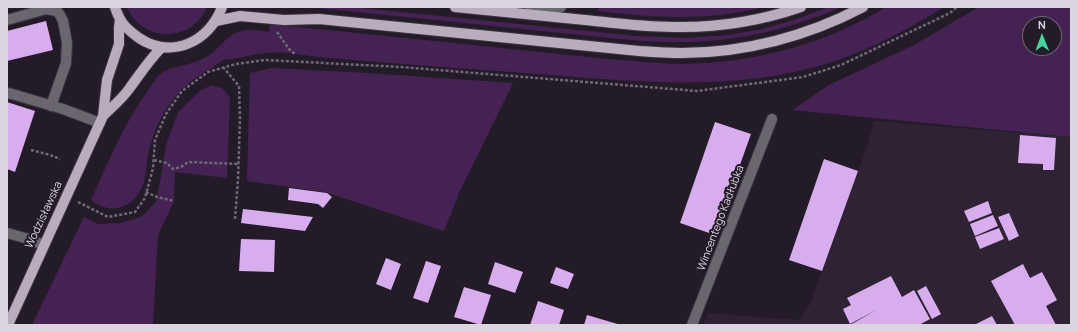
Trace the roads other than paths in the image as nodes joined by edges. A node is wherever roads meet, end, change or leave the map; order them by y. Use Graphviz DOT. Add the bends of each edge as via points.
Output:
graph roads {
  1 [pos="115,7"];
  2 [pos="222,7"];
  3 [pos="455,7"];
  4 [pos="561,7"];
  5 [pos="801,7"];
  6 [pos="863,7"];
  7 [pos="520,14"];
  8 [pos="120,19"];
  9 [pos="7,20"];
  10 [pos="216,21"];
  11 [pos="162,47"];
  12 [pos="7,93"];
  13 [pos="51,106"];
  14 [pos="102,119"];
  15 [pos="772,119"];
  16 [pos="7,233"];
  17 [pos="44,245"];
  18 [pos="8,325"];
  19 [pos="692,325"];
  1 -- 8 [label="main road"];
  2 -- 10 [label="main road"];
  3 -- 7 [label="main road"];
  4 -- 7 [label="street"];
  5 -- 7 [label="main road" via="733,24 692,27 651,26"];
  6 -- 10 [label="main road" via="801,34 782,39 742,48 681,53 319,19 284,20 240,16"];
  8 -- 11 [label="main road" via="141,39"];
  8 -- 14 [label="main road, Wodzisławska" via="118,51 107,80"];
  9 -- 13 [label="street" via="46,9 56,11 60,15 67,43 67,55"];
  10 -- 11 [label="main road" via="206,33 193,42"];
  11 -- 14 [label="main road, Wodzisławska" via="153,55 129,90"];
  12 -- 13 [label="street"];
  13 -- 14 [label="street"];
  14 -- 17 [label="main road, Wodzisławska"];
  15 -- 19 [label="street, Wincentego Kadłubka"];
  16 -- 17 [label="street"];
  17 -- 18 [label="main road, Wodzisławska"];
}
